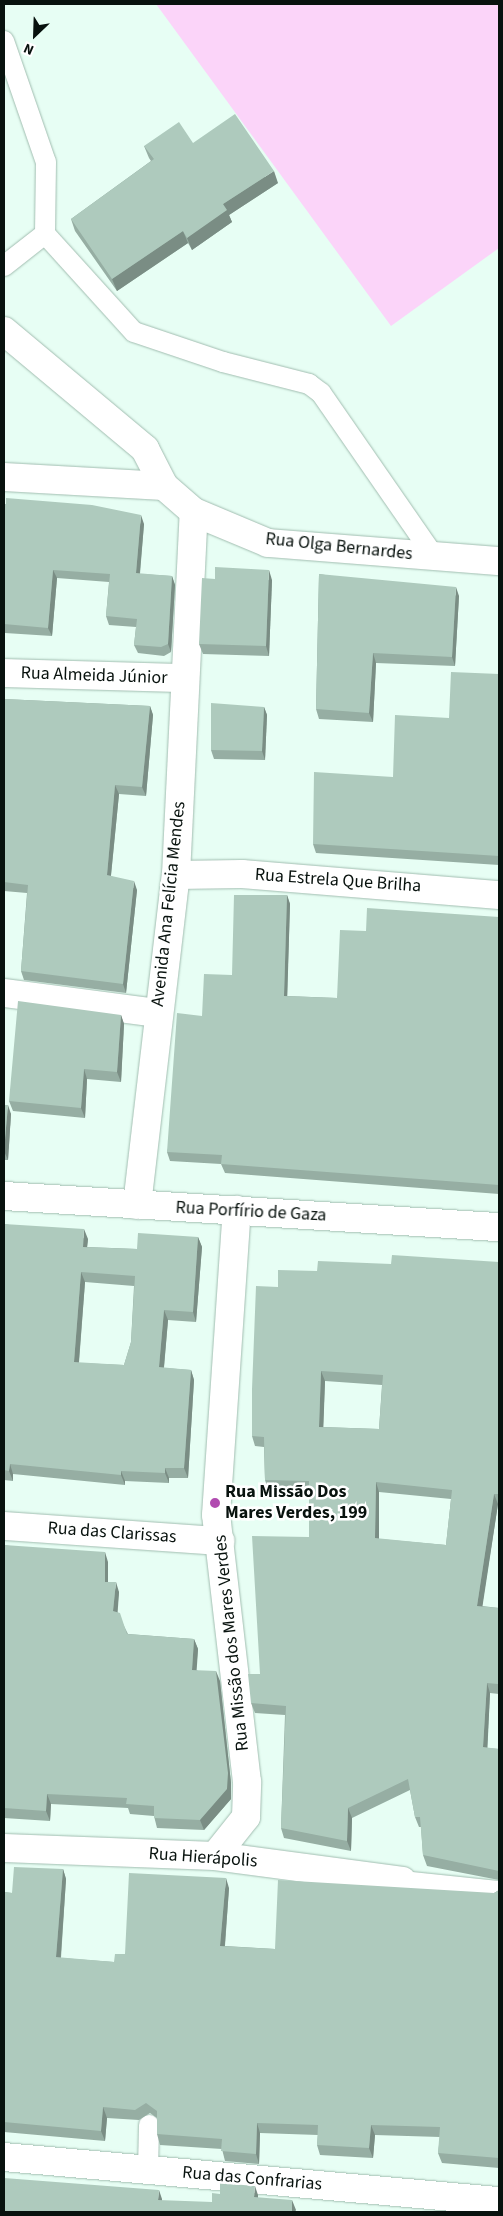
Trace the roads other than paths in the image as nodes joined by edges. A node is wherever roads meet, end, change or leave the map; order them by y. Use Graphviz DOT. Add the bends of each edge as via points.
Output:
graph roads {
  1 [pos="4,41"];
  2 [pos="44,234"];
  3 [pos="4,266"];
  4 [pos="4,331"];
  5 [pos="4,477"];
  6 [pos="164,486"];
  7 [pos="194,512"];
  8 [pos="434,556"];
  9 [pos="499,561"];
  10 [pos="4,673"];
  11 [pos="183,678"];
  12 [pos="176,875"];
  13 [pos="499,895"];
  14 [pos="4,993"];
  15 [pos="158,1013"];
  16 [pos="4,1196"];
  17 [pos="137,1205"];
  18 [pos="237,1210"];
  19 [pos="499,1227"];
  20 [pos="4,1526"];
  21 [pos="220,1541"];
  22 [pos="4,1848"];
  23 [pos="215,1856"];
  24 [pos="402,1881"];
  25 [pos="499,1892"];
  26 [pos="149,2125"];
  27 [pos="4,2157"];
  28 [pos="148,2170"];
  29 [pos="499,2201"];
  1 -- 2 [label="lane" via="46,162"];
  2 -- 3 [label="lane"];
  2 -- 8 [label="lane" via="134,332 223,362 292,377 321,393"];
  4 -- 6 [label="street" via="145,449"];
  5 -- 6 [label="street"];
  6 -- 7 [label="street, Rua Olga Bernardes"];
  7 -- 8 [label="street, Rua Olga Bernardes" via="268,543"];
  7 -- 11 [label="street, Avenida Ana Felícia Mendes"];
  8 -- 9 [label="street, Rua Olga Bernardes"];
  10 -- 11 [label="street, Rua Almeida Júnior"];
  11 -- 12 [label="street, Avenida Ana Felícia Mendes"];
  12 -- 13 [label="street, Rua Estrela Que Brilha" via="242,874"];
  12 -- 15 [label="street, Avenida Ana Felícia Mendes"];
  14 -- 15 [label="street"];
  15 -- 17 [label="street, Avenida Ana Felícia Mendes"];
  16 -- 17 [label="street, Rua Porfírio de Gaza"];
  17 -- 18 [label="street, Rua Porfírio de Gaza"];
  18 -- 19 [label="street, Rua Porfírio de Gaza"];
  18 -- 21 [label="street, Rua Missão dos Mares Verdes" via="216,1515"];
  20 -- 21 [label="street, Rua das Clarissas"];
  21 -- 23 [label="street, Rua Missão dos Mares Verdes" via="247,1782 246,1817"];
  22 -- 23 [label="street, Rua Hierápolis"];
  23 -- 24 [label="street, Rua Hierápolis"];
  24 -- 25 [label="lane"];
  26 -- 28 [label="lane"];
  27 -- 28 [label="street, Rua das Confrarias"];
  28 -- 29 [label="street, Rua das Confrarias"];
}
